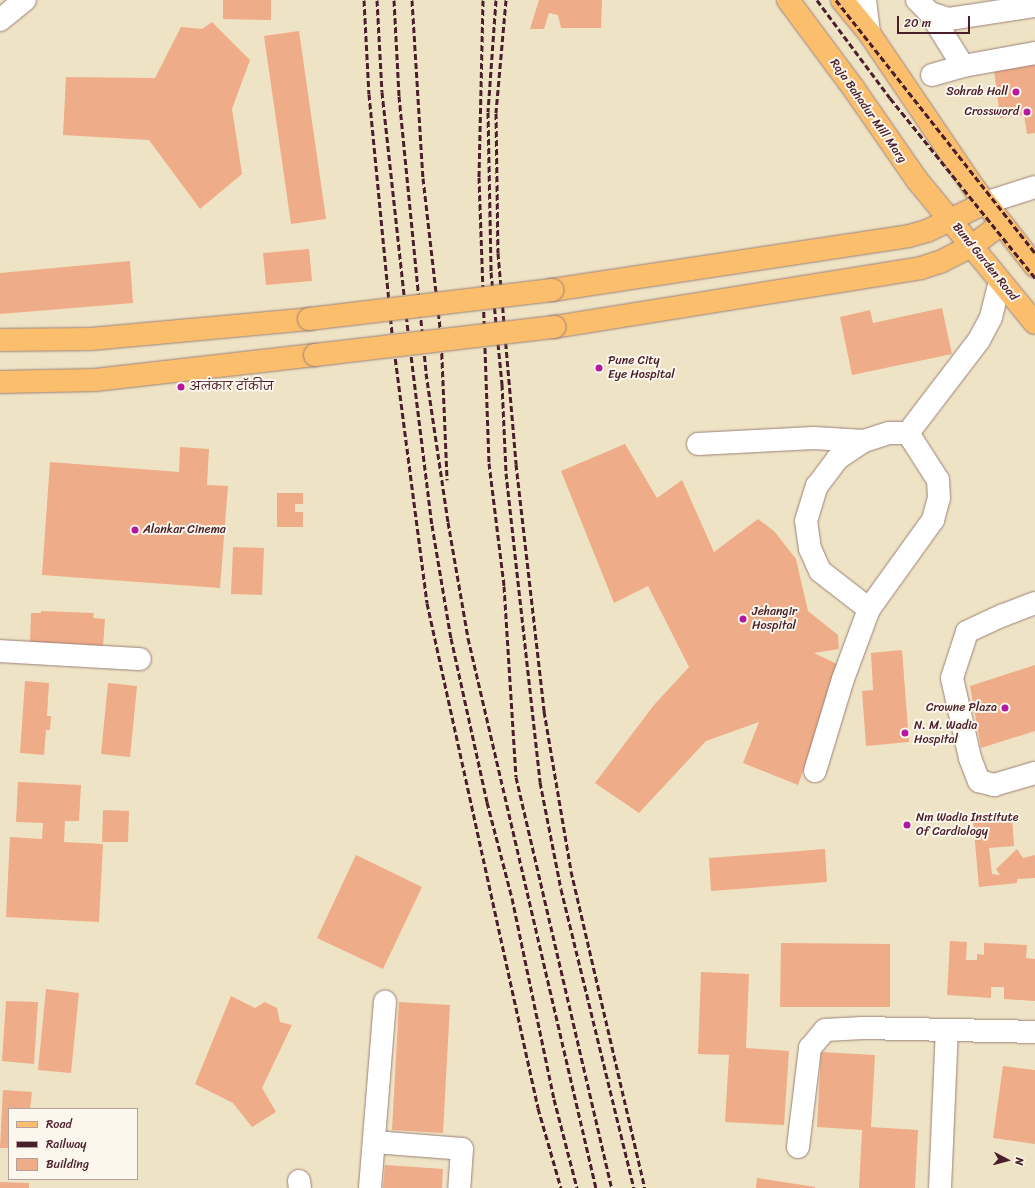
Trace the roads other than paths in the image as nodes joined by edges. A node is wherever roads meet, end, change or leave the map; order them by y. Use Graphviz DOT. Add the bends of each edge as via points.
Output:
graph roads {
  1 [pos="25,0"];
  2 [pos="788,0"];
  3 [pos="842,0"];
  4 [pos="865,0"];
  5 [pos="924,6"];
  6 [pos="1035,6"];
  7 [pos="0,20"];
  8 [pos="869,34"];
  9 [pos="1035,53"];
  10 [pos="963,66"];
  11 [pos="932,75"];
  12 [pos="1035,187"];
  13 [pos="985,203"];
  14 [pos="951,220"];
  15 [pos="1001,224"];
  16 [pos="972,246"];
  17 [pos="1035,266"];
  18 [pos="1000,282"];
  19 [pos="1035,323"];
  20 [pos="0,340"];
  21 [pos="0,382"];
  22 [pos="908,433"];
  23 [pos="864,441"];
  24 [pos="698,444"];
  25 [pos="1035,603"];
  26 [pos="869,609"];
  27 [pos="0,652"];
  28 [pos="140,658"];
  29 [pos="814,771"];
  30 [pos="1035,773"];
  31 [pos="385,1002"];
  32 [pos="947,1030"];
  33 [pos="1035,1032"];
  34 [pos="374,1142"];
  35 [pos="798,1147"];
  36 [pos="370,1188"];
  37 [pos="459,1188"];
  38 [pos="940,1188"];
  1 -- 7 [label="street"];
  2 -- 14 [label="main road, Raja Bahadur Mill Marg" via="917,180"];
  3 -- 8 [label="main road"];
  4 -- 8 [label="street"];
  5 -- 6 [label="street" via="949,19"];
  5 -- 10 [label="street"];
  8 -- 13 [label="main road"];
  9 -- 10 [label="street"];
  10 -- 11 [label="street"];
  12 -- 13 [label="street"];
  13 -- 14 [label="main road"];
  13 -- 15 [label="main road"];
  14 -- 16 [label="main road, Bund Garden Road"];
  14 -- 20 [label="main road, bridge" via="909,236 552,290 308,319 91,339"];
  15 -- 16 [label="main road"];
  15 -- 17 [label="main road"];
  16 -- 18 [label="main road, Bund Garden Road"];
  16 -- 21 [label="main road, bridge" via="940,262 921,268 554,327 96,380"];
  18 -- 19 [label="main road, Bund Garden Road"];
  18 -- 22 [label="street" via="991,317 979,340"];
  22 -- 23 [label="street" via="889,433"];
  22 -- 26 [label="street" via="938,480 939,498 933,520"];
  23 -- 24 [label="street" via="814,438"];
  23 -- 26 [label="street" via="837,459 817,486 806,521 810,549 820,571"];
  25 -- 30 [label="street" via="967,632 952,678 970,758 979,781 994,785"];
  26 -- 29 [label="street" via="843,679"];
  27 -- 28 [label="street"];
  31 -- 34 [label="street"];
  32 -- 33 [label="street"];
  32 -- 35 [label="street" via="825,1030 810,1048"];
  32 -- 38 [label="street"];
  34 -- 36 [label="street"];
  34 -- 37 [label="street" via="462,1149"];
}
